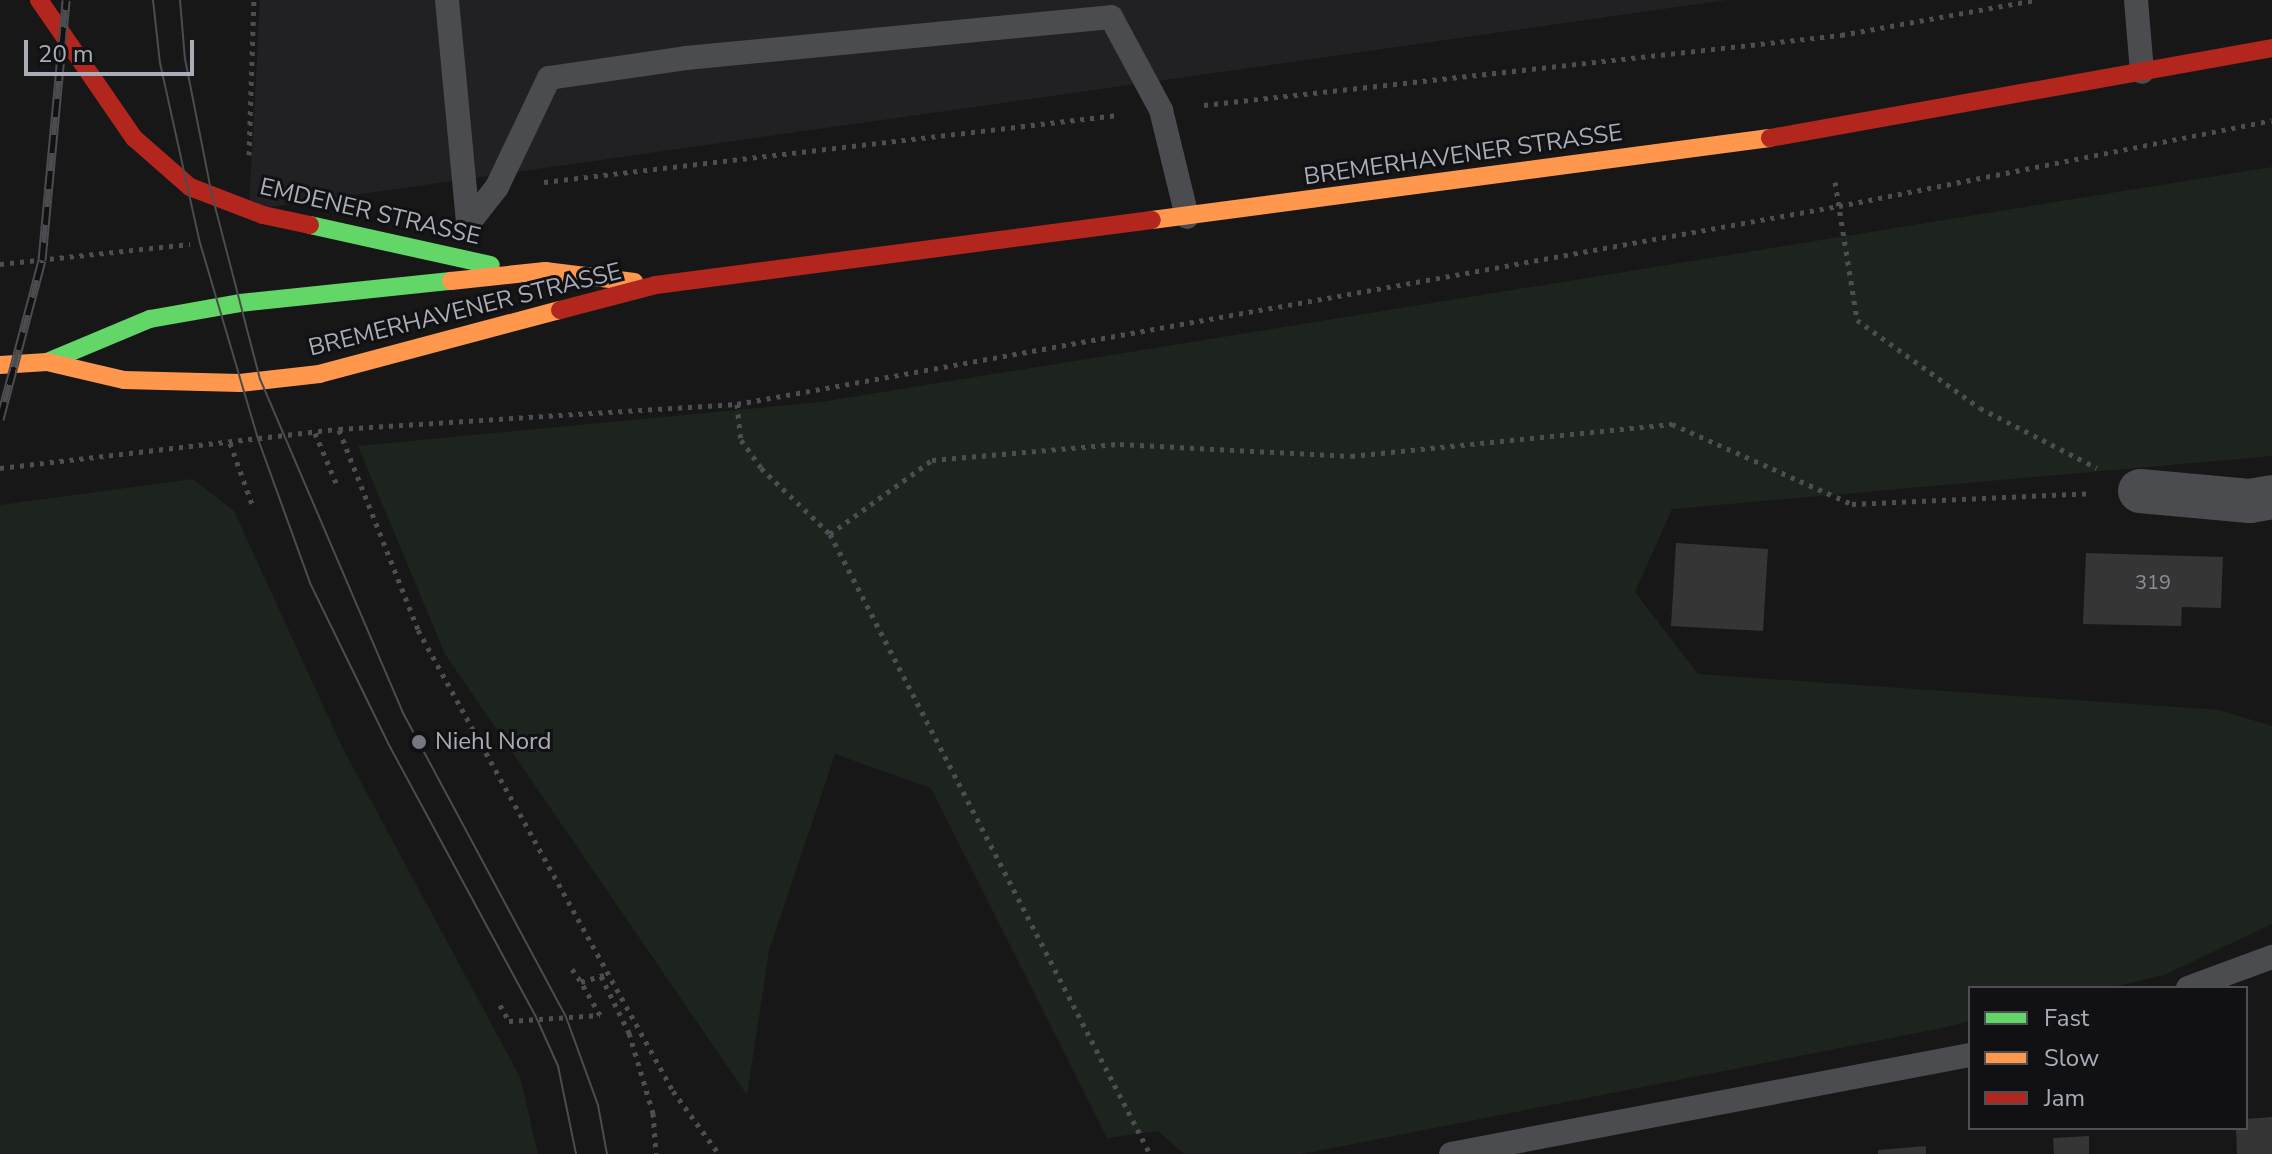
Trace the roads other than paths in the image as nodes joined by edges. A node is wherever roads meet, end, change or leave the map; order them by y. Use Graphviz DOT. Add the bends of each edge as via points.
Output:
graph roads {
  1 [pos="39,0"];
  2 [pos="447,0"];
  3 [pos="2136,0"];
  4 [pos="2272,48"];
  5 [pos="2142,72"];
  6 [pos="1187,217"];
  7 [pos="468,224"];
  8 [pos="474,271"];
  9 [pos="545,271"];
  10 [pos="656,285"];
  11 [pos="47,362"];
  12 [pos="0,365"];
  13 [pos="2140,491"];
  14 [pos="2272,497"];
  15 [pos="2272,957"];
  16 [pos="2193,986"];
  17 [pos="1968,1055"];
  18 [pos="1451,1154"];
  1 -- 8 [label="street, EMDENER STRASSE" via="134,138 190,187 263,215"];
  2 -- 7 [label="lane"];
  3 -- 5 [label="lane"];
  4 -- 5 [label="street, BREMERHAVENER STRASSE"];
  5 -- 6 [label="street, BREMERHAVENER STRASSE" via="1826,131"];
  6 -- 7 [label="lane" via="1161,110 1111,17 686,58 549,78 497,187"];
  6 -- 10 [label="street, BREMERHAVENER STRASSE"];
  7 -- 8 [label="lane"];
  8 -- 9 [label="street, EMDENER STRASSE"];
  8 -- 11 [label="street, BREMERHAVENER STRASSE" via="150,319"];
  9 -- 10 [label="street, BREMERHAVENER STRASSE"];
  10 -- 11 [label="street, BREMERHAVENER STRASSE" via="319,374 240,383 124,380"];
  11 -- 12 [label="street, BREMERHAVENER STRASSE"];
  13 -- 14 [label="street" via="2250,501"];
  15 -- 16 [label="lane"];
  17 -- 18 [label="lane"];
}
